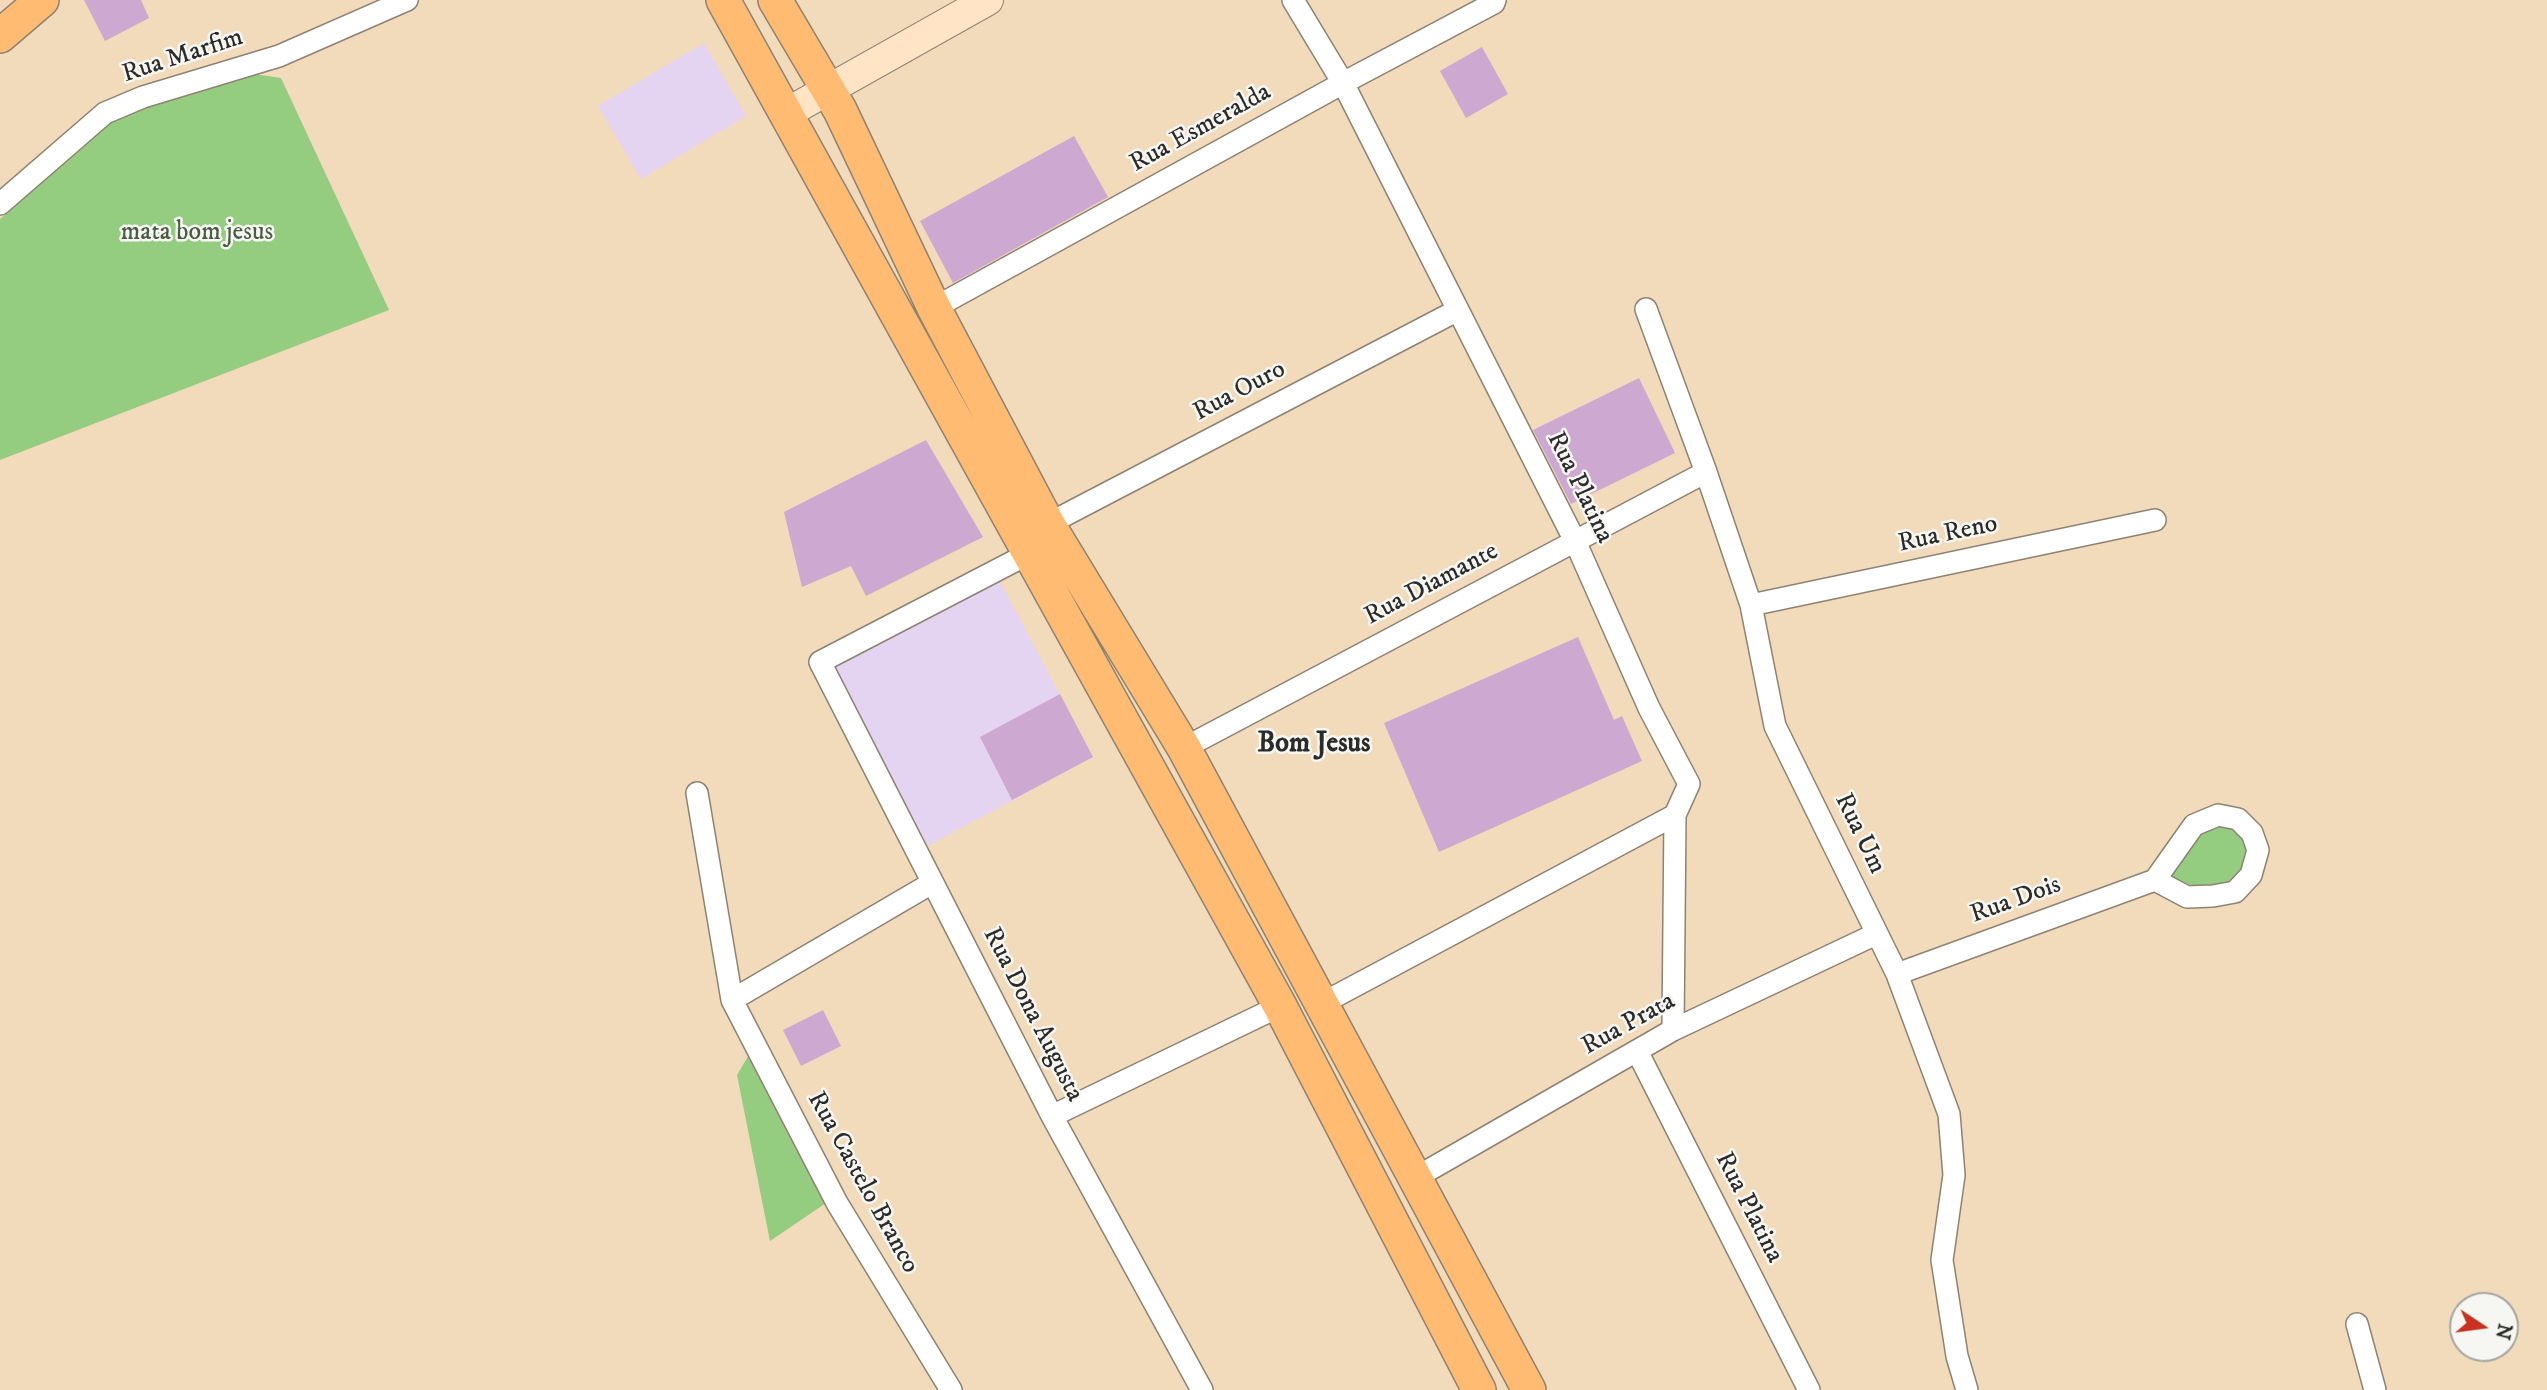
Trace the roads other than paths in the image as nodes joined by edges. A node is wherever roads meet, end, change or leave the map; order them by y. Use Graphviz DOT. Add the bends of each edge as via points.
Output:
graph roads {
  1 [pos="42,0"];
  2 [pos="407,0"];
  3 [pos="723,0"];
  4 [pos="775,0"];
  5 [pos="989,0"];
  6 [pos="1293,0"];
  7 [pos="1495,0"];
  8 [pos="0,36"];
  9 [pos="1343,83"];
  10 [pos="827,90"];
  11 [pos="785,114"];
  12 [pos="0,204"];
  13 [pos="934,308"];
  14 [pos="1646,309"];
  15 [pos="1458,310"];
  16 [pos="1706,472"];
  17 [pos="2155,520"];
  18 [pos="1048,524"];
  19 [pos="1576,541"];
  20 [pos="1028,554"];
  21 [pos="1751,605"];
  22 [pos="1184,748"];
  23 [pos="697,793"];
  24 [pos="1675,815"];
  25 [pos="2155,880"];
  26 [pos="932,883"];
  27 [pos="1876,934"];
  28 [pos="1897,974"];
  29 [pos="732,1000"];
  30 [pos="1321,1004"];
  31 [pos="1280,1006"];
  32 [pos="1674,1030"];
  33 [pos="1637,1051"];
  34 [pos="1052,1116"];
  35 [pos="1415,1178"];
  36 [pos="2357,1324"];
  37 [pos="951,1390"];
  38 [pos="1202,1390"];
  39 [pos="1479,1390"];
  40 [pos="1529,1390"];
  41 [pos="1809,1390"];
  42 [pos="1967,1390"];
  43 [pos="2375,1390"];
  1 -- 8 [label="main road"];
  2 -- 12 [label="street, Rua Marfim" via="279,56 105,113"];
  3 -- 11 [label="main road"];
  4 -- 10 [label="main road"];
  5 -- 10 [label="main road"];
  6 -- 9 [label="street, Rua Platina"];
  7 -- 9 [label="street, Rua Esmeralda"];
  9 -- 13 [label="street, Rua Esmeralda"];
  9 -- 15 [label="street, Rua Platina"];
  10 -- 11 [label="main road"];
  10 -- 13 [label="main road"];
  11 -- 20 [label="main road"];
  13 -- 18 [label="main road"];
  14 -- 16 [label="street, Rua Um"];
  15 -- 18 [label="street, Rua Ouro"];
  15 -- 19 [label="street, Rua Platina"];
  16 -- 19 [label="street, Rua Diamante"];
  16 -- 21 [label="street, Rua Um"];
  17 -- 21 [label="street, Rua Reno"];
  18 -- 22 [label="main road"];
  19 -- 22 [label="street, Rua Diamante"];
  19 -- 24 [label="street, Rua Platina" via="1649,708 1689,784"];
  20 -- 26 [label="street, Rua Dona Augusta" via="820,662"];
  20 -- 31 [label="main road"];
  21 -- 27 [label="street, Rua Um" via="1775,726"];
  22 -- 30 [label="main road"];
  23 -- 29 [label="street, Rua Castelo Branco"];
  24 -- 30 [label="street"];
  24 -- 32 [label="street, Rua Platina"];
  25 -- 25 [label="street" via="2187,897 2235,892 2251,875 2258,850 2252,833 2238,819 2218,815 2194,825"];
  25 -- 28 [label="street, Rua Dois"];
  26 -- 29 [label="street"];
  26 -- 34 [label="street, Rua Dona Augusta"];
  27 -- 28 [label="street, Rua Um"];
  27 -- 32 [label="street, Rua Prata"];
  28 -- 42 [label="street, Rua Um" via="1949,1114 1954,1175 1942,1260"];
  29 -- 37 [label="street, Rua Castelo Branco" via="837,1203"];
  30 -- 35 [label="main road"];
  31 -- 34 [label="street"];
  31 -- 39 [label="main road"];
  32 -- 33 [label="street, Rua Prata"];
  33 -- 35 [label="street, Rua Prata"];
  33 -- 41 [label="street, Rua Platina"];
  34 -- 38 [label="street, Rua Dona Augusta"];
  35 -- 40 [label="main road"];
  36 -- 43 [label="street"];
}
